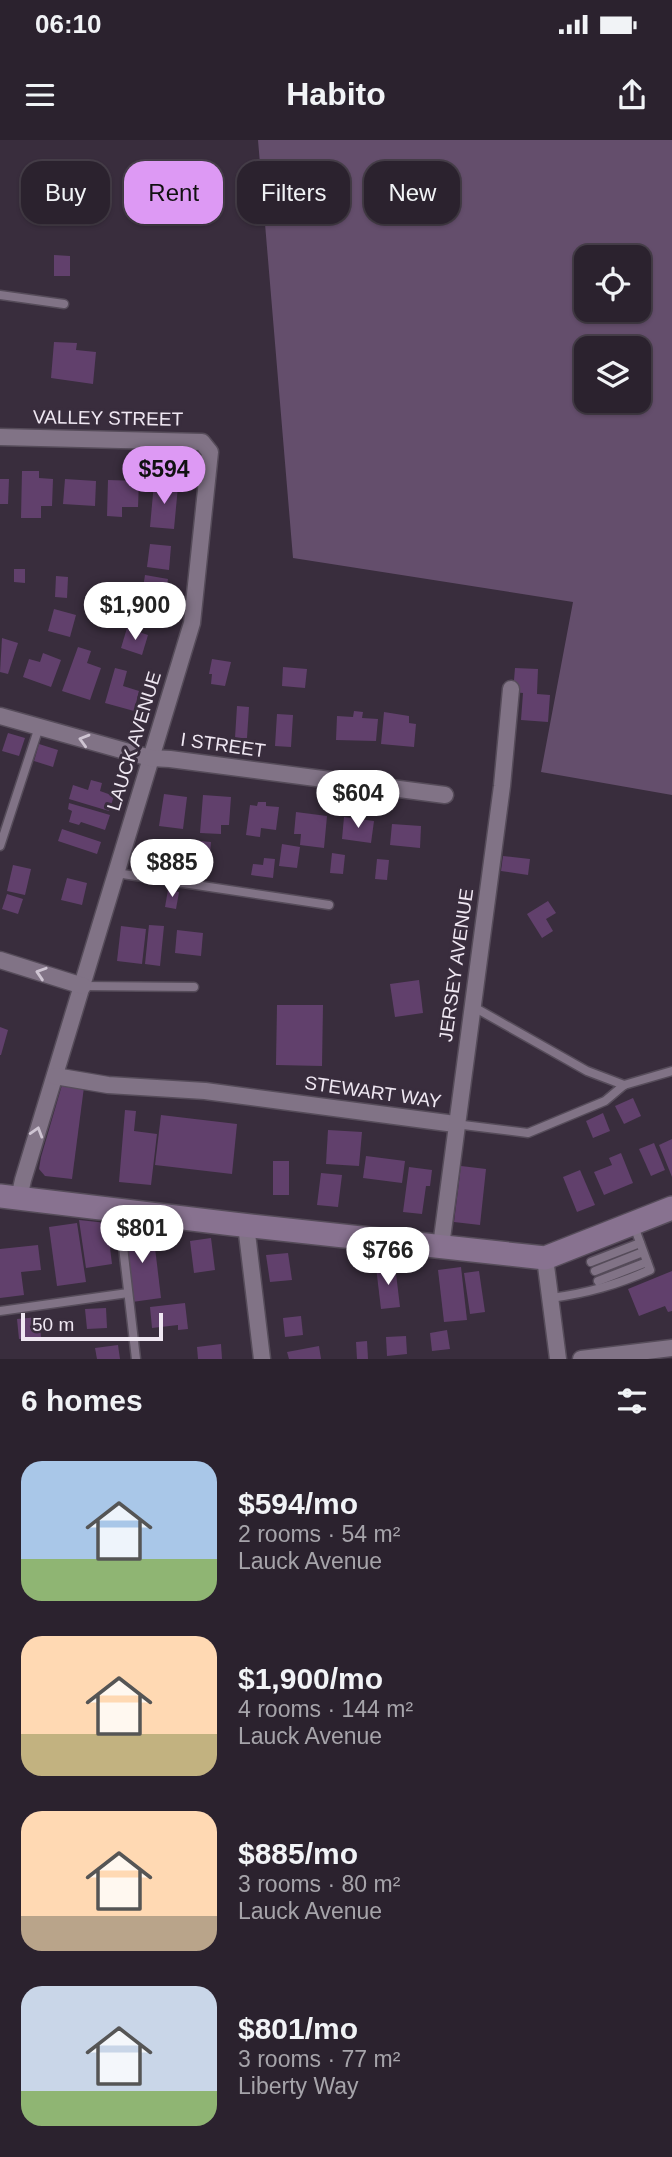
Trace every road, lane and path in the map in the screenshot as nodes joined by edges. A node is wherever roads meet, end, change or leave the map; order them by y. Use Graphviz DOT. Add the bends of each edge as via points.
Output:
graph roads {
  1 [pos="0,295"];
  2 [pos="64,304"];
  3 [pos="0,437"];
  4 [pos="210,452"];
  5 [pos="512,689"];
  6 [pos="0,716"];
  7 [pos="39,727"];
  8 [pos="150,758"];
  9 [pos="445,795"];
  10 [pos="0,846"];
  11 [pos="116,873"];
  12 [pos="330,905"];
  13 [pos="0,960"];
  14 [pos="82,986"];
  15 [pos="194,987"];
  16 [pos="472,1006"];
  17 [pos="672,1071"];
  18 [pos="55,1076"];
  19 [pos="624,1085"];
  20 [pos="455,1124"];
  21 [pos="10,1197"];
  22 [pos="672,1208"];
  23 [pos="119,1210"];
  24 [pos="246,1226"];
  25 [pos="639,1240"];
  26 [pos="441,1246"];
  27 [pos="545,1258"];
  28 [pos="590,1259"];
  29 [pos="600,1285"];
  30 [pos="128,1293"];
  31 [pos="551,1298"];
  32 [pos="0,1311"];
  33 [pos="672,1348"];
  34 [pos="136,1359"];
  35 [pos="262,1359"];
  36 [pos="558,1359"];
  37 [pos="581,1359"];
  1 -- 2 [label="lane"];
  3 -- 4 [label="street, VALLEY STREET" via="202,442"];
  4 -- 8 [label="street, LAUCK AVENUE" via="192,623"];
  5 -- 16 [label="street, JERSEY AVENUE"];
  6 -- 7 [label="street, I STREET"];
  8 -- 7 [label="street, I STREET, one-way"];
  7 -- 10 [label="lane"];
  8 -- 9 [label="street, I STREET"];
  8 -- 11 [label="street, LAUCK AVENUE"];
  11 -- 12 [label="lane"];
  11 -- 14 [label="street, LAUCK AVENUE"];
  14 -- 13 [label="street, one-way"];
  14 -- 15 [label="lane"];
  14 -- 18 [label="street, LAUCK AVENUE"];
  16 -- 19 [label="lane" via="587,1071"];
  16 -- 20 [label="street, JERSEY AVENUE"];
  17 -- 19 [label="lane, STEWART WAY"];
  18 -- 20 [label="street, STEWART WAY"];
  21 -- 18 [label="street, LAUCK AVENUE, one-way" via="23,1180"];
  19 -- 20 [label="lane, STEWART WAY" via="605,1101 528,1133"];
  20 -- 26 [label="street, JERSEY AVENUE"];
  21 -- 23 [label="street"];
  22 -- 25 [label="street"];
  23 -- 24 [label="street"];
  23 -- 30 [label="lane"];
  24 -- 26 [label="street"];
  24 -- 35 [label="street"];
  25 -- 28 [label="street"];
  25 -- 29 [label="lane" via="650,1270"];
  26 -- 27 [label="street"];
  27 -- 28 [label="street"];
  27 -- 31 [label="street"];
  28 -- 29 [label="lane"];
  29 -- 31 [label="lane" via="586,1294"];
  30 -- 32 [label="lane"];
  30 -- 34 [label="lane"];
  31 -- 36 [label="street"];
  33 -- 37 [label="street"];
}
